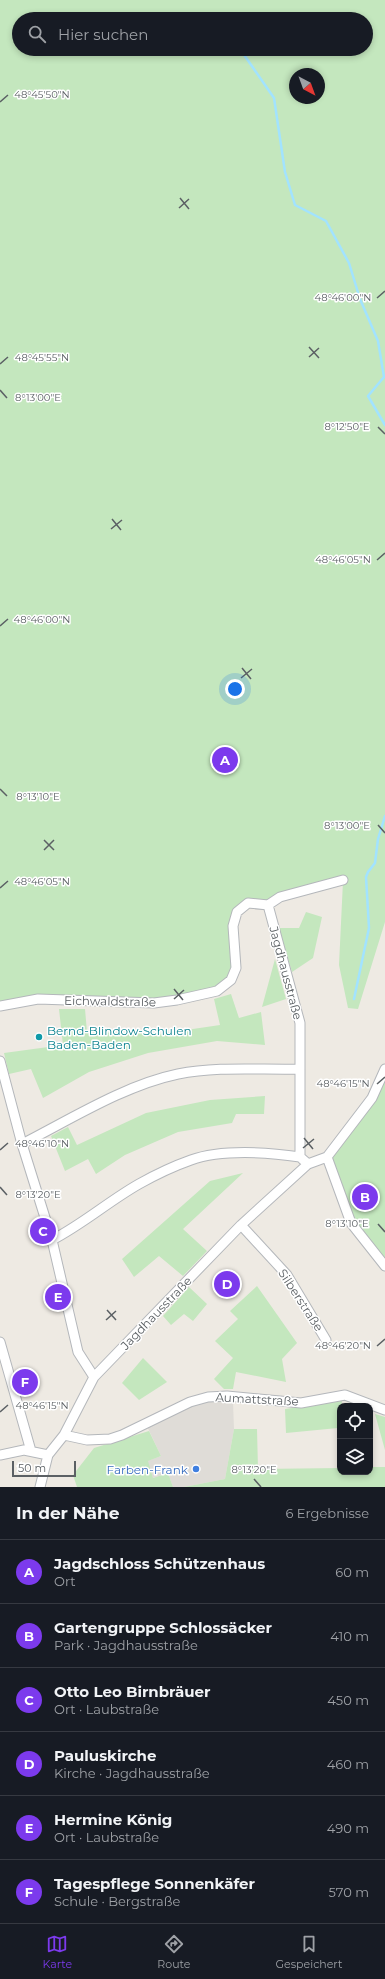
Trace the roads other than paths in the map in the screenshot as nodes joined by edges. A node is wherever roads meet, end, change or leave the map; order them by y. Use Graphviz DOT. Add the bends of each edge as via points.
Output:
graph roads {
  1 [pos="342,880"];
  2 [pos="268,905"];
  3 [pos="0,1006"];
  4 [pos="0,1061"];
  5 [pos="300,1069"];
  6 [pos="385,1069"];
  7 [pos="22,1144"];
  8 [pos="300,1157"];
  9 [pos="327,1157"];
  10 [pos="308,1164"];
  11 [pos="241,1225"];
  12 [pos="52,1240"];
  13 [pos="385,1266"];
  14 [pos="326,1340"];
  15 [pos="0,1342"];
  16 [pos="94,1377"];
  17 [pos="385,1410"];
  18 [pos="64,1435"];
  19 [pos="31,1451"];
  20 [pos="0,1455"];
  21 [pos="48,1455"];
  22 [pos="40,1487"];
  1 -- 2 [label="street" via="280,897"];
  2 -- 3 [label="street, Eichwaldstraße" via="248,903 237,912 233,926 236,968 231,980 217,991 154,1003 38,999"];
  2 -- 5 [label="street, Jagdhausstraße" via="300,1023"];
  4 -- 7 [label="street"];
  5 -- 7 [label="street" via="178,1074 130,1090"];
  5 -- 8 [label="street, Jagdhausstraße"];
  6 -- 9 [label="street" via="372,1098"];
  7 -- 12 [label="street"];
  8 -- 10 [label="street"];
  8 -- 12 [label="street" via="232,1153 192,1159 138,1184 75,1228"];
  9 -- 10 [label="street, Jagdhausstraße"];
  9 -- 13 [label="street" via="351,1223"];
  10 -- 11 [label="street, Jagdhausstraße"];
  11 -- 14 [label="street, Silberstraße" via="287,1275"];
  11 -- 16 [label="street, Jagdhausstraße"];
  12 -- 16 [label="street" via="78,1352"];
  15 -- 19 [label="street"];
  16 -- 18 [label="street, Jagdhausstraße"];
  17 -- 18 [label="street, Aumattstraße" via="345,1395 301,1403 227,1396 208,1397 190,1402 110,1439 87,1440"];
  18 -- 21 [label="street, Jagdhausstraße"];
  19 -- 20 [label="street"];
  19 -- 21 [label="street"];
  21 -- 22 [label="street, Jagdhausstraße"];
}
